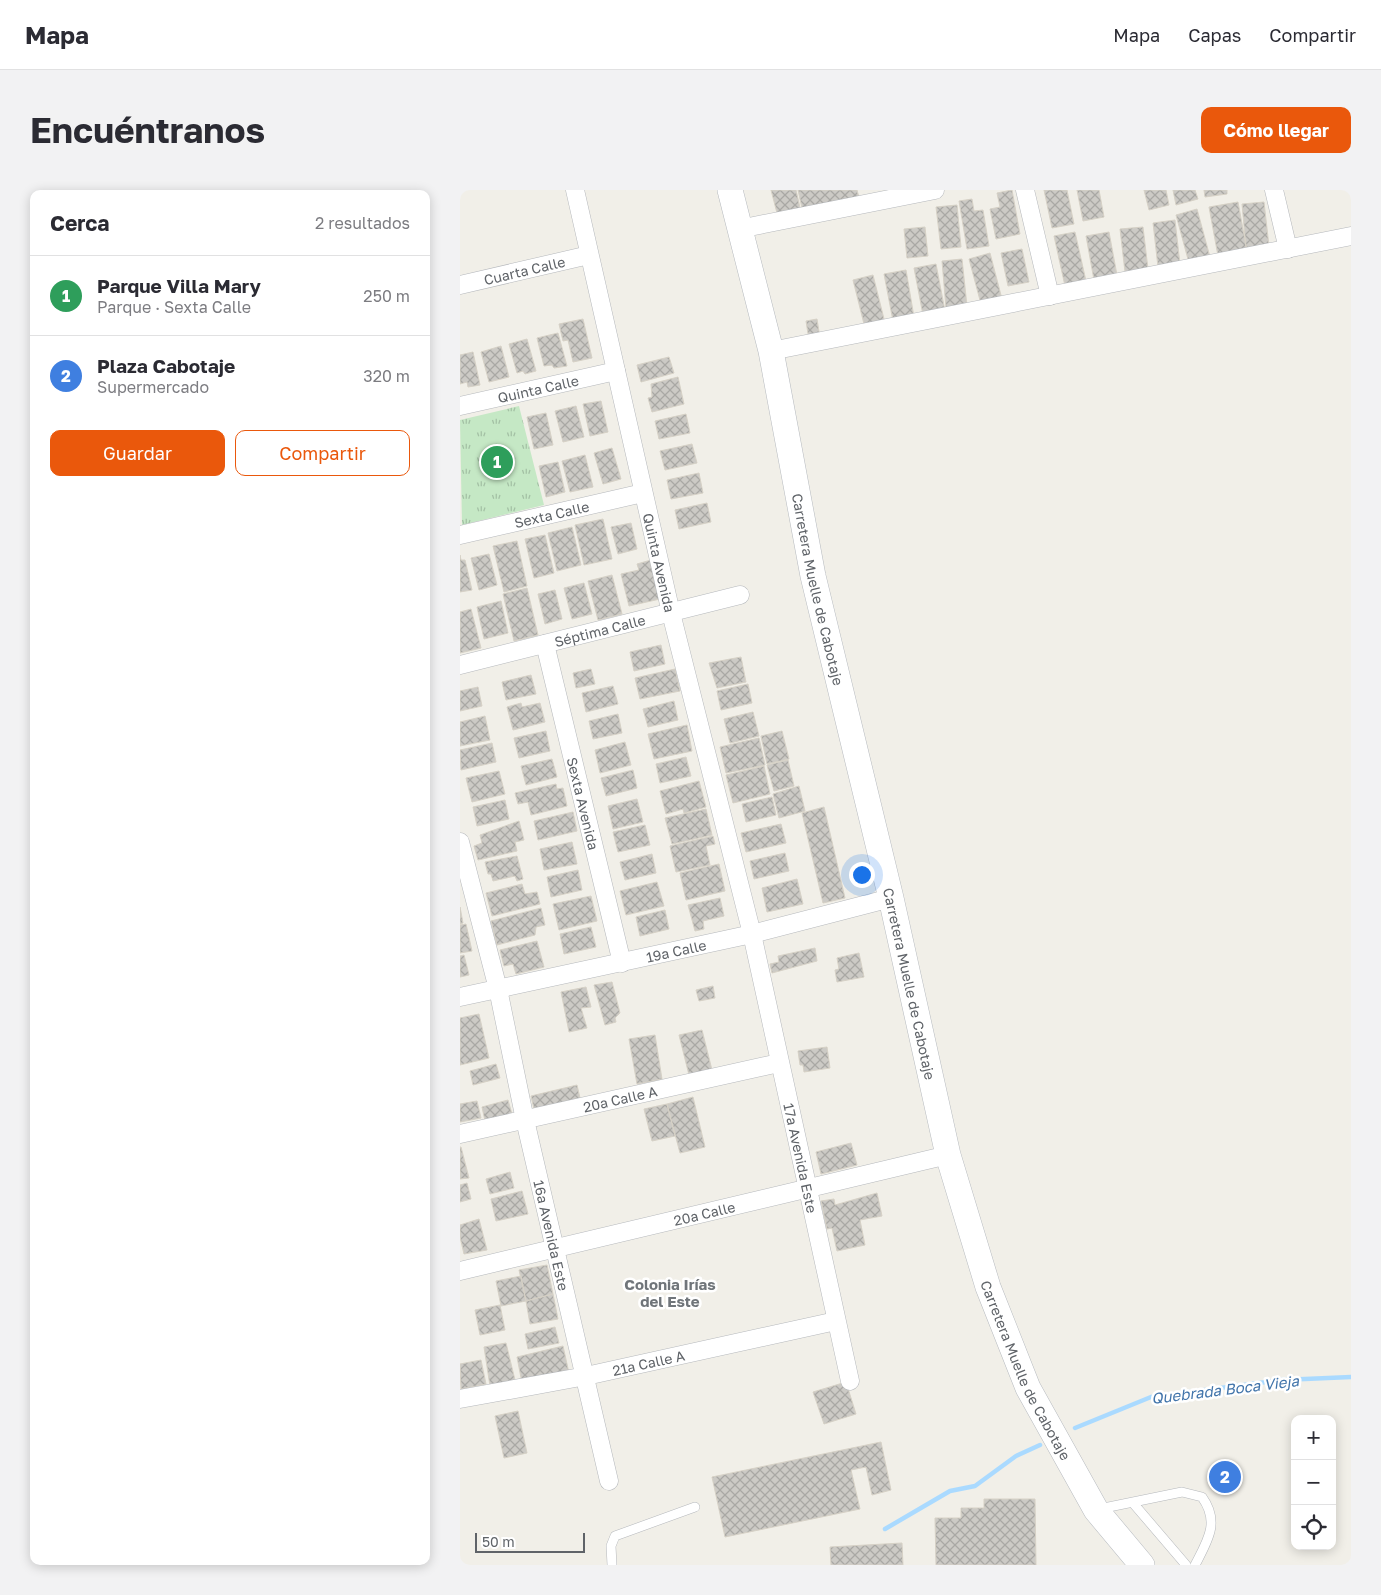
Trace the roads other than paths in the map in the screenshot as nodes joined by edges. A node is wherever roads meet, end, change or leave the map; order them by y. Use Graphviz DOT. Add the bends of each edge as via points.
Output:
graph roads {
  1 [pos="574,190"];
  2 [pos="730,190"];
  3 [pos="935,190"];
  4 [pos="1025,190"];
  5 [pos="1274,190"];
  6 [pos="739,229"];
  7 [pos="1351,236"];
  8 [pos="1288,249"];
  9 [pos="589,255"];
  10 [pos="460,285"];
  11 [pos="1050,296"];
  12 [pos="771,350"];
  13 [pos="616,371"];
  14 [pos="460,406"];
  15 [pos="643,493"];
  16 [pos="460,535"];
  17 [pos="740,595"];
  18 [pos="671,613"];
  19 [pos="545,644"];
  20 [pos="460,666"];
  21 [pos="460,842"];
  22 [pos="891,898"];
  23 [pos="752,934"];
  24 [pos="622,963"];
  25 [pos="498,989"];
  26 [pos="460,998"];
  27 [pos="779,1062"];
  28 [pos="525,1120"];
  29 [pos="460,1134"];
  30 [pos="948,1155"];
  31 [pos="810,1189"];
  32 [pos="556,1248"];
  33 [pos="460,1271"];
  34 [pos="836,1321"];
  35 [pos="586,1376"];
  36 [pos="850,1381"];
  37 [pos="460,1400"];
  38 [pos="609,1481"];
  39 [pos="1134,1503"];
  40 [pos="694,1507"];
  41 [pos="1096,1510"];
  42 [pos="612,1565"];
  43 [pos="1142,1565"];
  44 [pos="1186,1565"];
  45 [pos="1195,1565"];
  1 -- 9 [label="street, Quinta Avenida"];
  2 -- 6 [label="main road, Carretera Muelle de Cabotaje"];
  3 -- 6 [label="street"];
  4 -- 11 [label="street"];
  5 -- 8 [label="street"];
  6 -- 12 [label="main road, Carretera Muelle de Cabotaje"];
  7 -- 8 [label="street"];
  8 -- 11 [label="street"];
  9 -- 10 [label="street, Cuarta Calle"];
  9 -- 13 [label="street, Quinta Avenida"];
  11 -- 12 [label="street"];
  12 -- 22 [label="main road, Carretera Muelle de Cabotaje" via="813,576"];
  13 -- 14 [label="street, Quinta Calle"];
  13 -- 15 [label="street, Quinta Avenida"];
  15 -- 16 [label="street, Sexta Calle"];
  15 -- 18 [label="street, Quinta Avenida"];
  17 -- 18 [label="street, Séptima Calle"];
  18 -- 19 [label="street, Séptima Calle"];
  18 -- 23 [label="street, Quinta Avenida"];
  19 -- 20 [label="street, Séptima Calle"];
  19 -- 24 [label="street, Sexta Avenida"];
  21 -- 25 [label="street, 16a Avenida Este"];
  22 -- 23 [label="street, 19a Calle"];
  22 -- 30 [label="main road, Carretera Muelle de Cabotaje"];
  23 -- 24 [label="street, 19a Calle"];
  23 -- 27 [label="street, 17a Avenida Este"];
  24 -- 25 [label="street, 19a Calle"];
  25 -- 26 [label="street, 19a Calle"];
  25 -- 28 [label="street, 16a Avenida Este"];
  27 -- 28 [label="street, 20a Calle A"];
  27 -- 31 [label="street, 17a Avenida Este"];
  28 -- 29 [label="street, 20a Calle A"];
  28 -- 32 [label="street, 16a Avenida Este"];
  30 -- 31 [label="street, 20a Calle"];
  30 -- 41 [label="main road, Carretera Muelle de Cabotaje" via="988,1287 1028,1388"];
  31 -- 32 [label="street, 20a Calle"];
  31 -- 34 [label="street, 17a Avenida Este"];
  32 -- 33 [label="street, 20a Calle"];
  32 -- 35 [label="street, 16a Avenida Este"];
  34 -- 35 [label="street, 21a Calle A"];
  34 -- 36 [label="street, 17a Avenida Este"];
  35 -- 37 [label="street, 21a Calle A"];
  35 -- 38 [label="street, 16a Avenida Este"];
  39 -- 41 [label="lane"];
  39 -- 44 [label="lane"];
  39 -- 45 [label="lane" via="1182,1492 1202,1496 1213,1519 1207,1542"];
  40 -- 42 [label="lane" via="615,1536 611,1546"];
  41 -- 43 [label="main road, Carretera Muelle de Cabotaje"];
}
